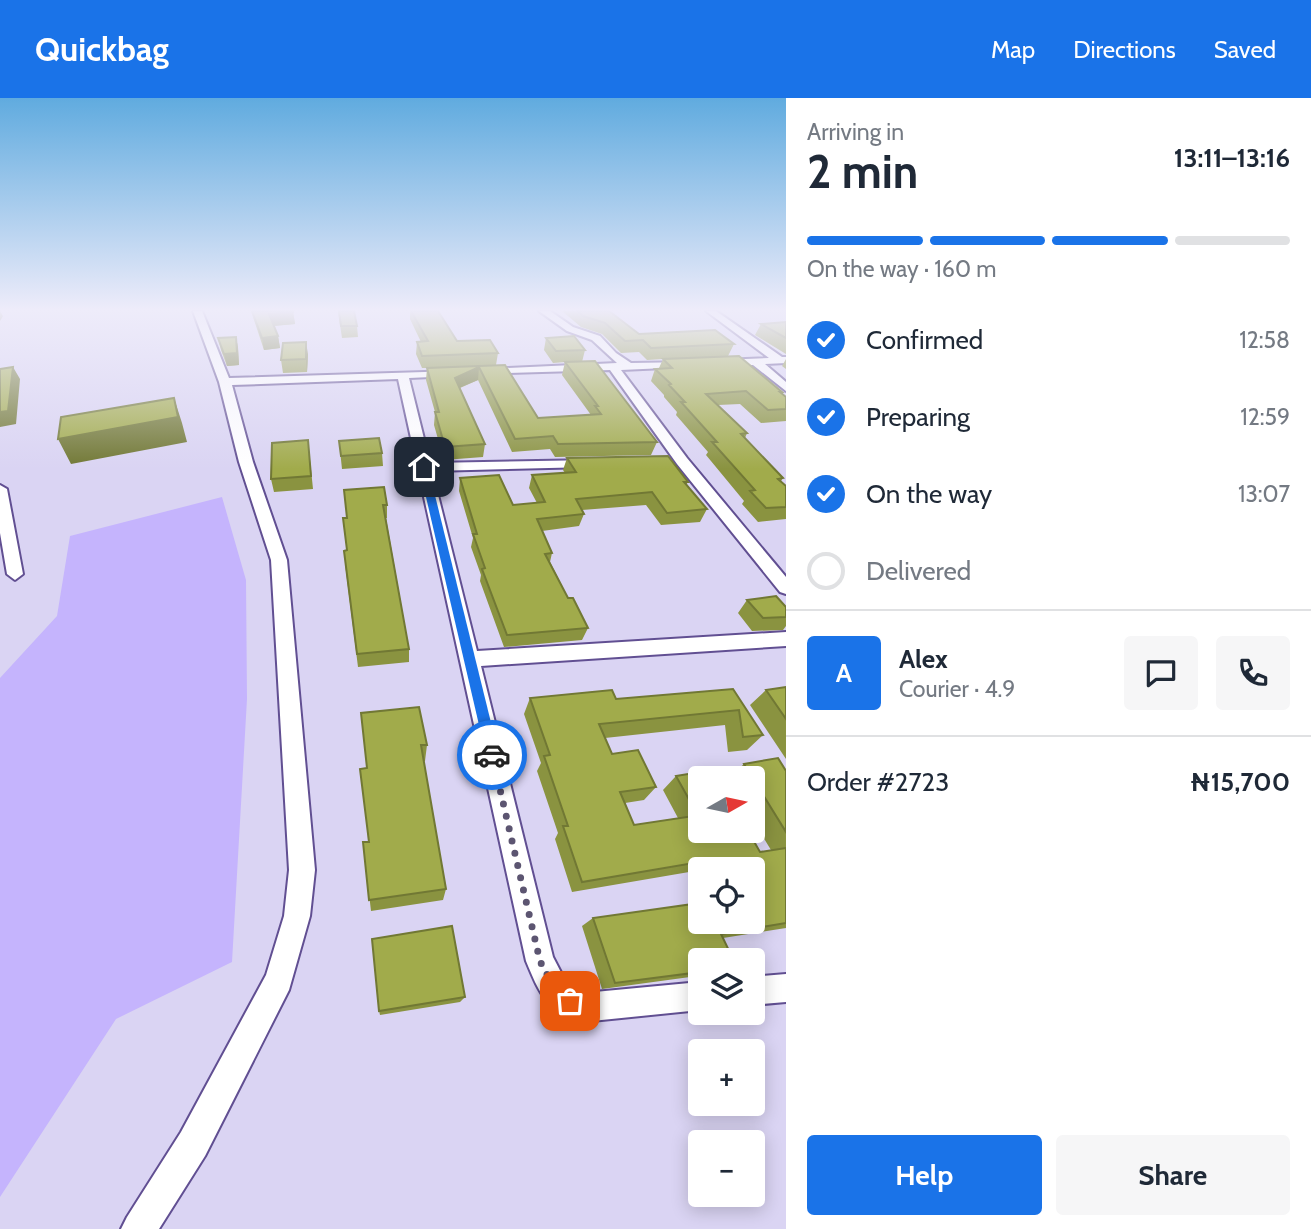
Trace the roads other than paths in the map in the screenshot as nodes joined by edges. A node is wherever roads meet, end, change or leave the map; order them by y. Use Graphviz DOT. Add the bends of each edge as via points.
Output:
graph roads {
  1 [pos="218,364"];
  2 [pos="680,364"];
  3 [pos="758,364"];
  4 [pos="621,366"];
  5 [pos="403,376"];
  6 [pos="225,382"];
  7 [pos="786,388"];
  8 [pos="600,463"];
  9 [pos="424,467"];
  10 [pos="0,489"];
  11 [pos="15,574"];
  12 [pos="786,588"];
  13 [pos="786,639"];
  14 [pos="470,659"];
  15 [pos="786,988"];
  16 [pos="765,990"];
  17 [pos="688,997"];
  18 [pos="139,1229"];
  1 -- 6 [label="street"];
  2 -- 4 [label="street"];
  3 -- 7 [label="street"];
  4 -- 5 [label="street"];
  4 -- 12 [label="street" via="675,461"];
  5 -- 6 [label="street"];
  5 -- 9 [label="street"];
  6 -- 18 [label="street" via="279,559 302,870 297,916 279,980 192,1144"];
  8 -- 9 [label="street"];
  9 -- 14 [label="street"];
  10 -- 11 [label="street"];
  13 -- 14 [label="street"];
  14 -- 17 [label="street" via="540,961 557,994 582,1008"];
  15 -- 16 [label="street"];
}
